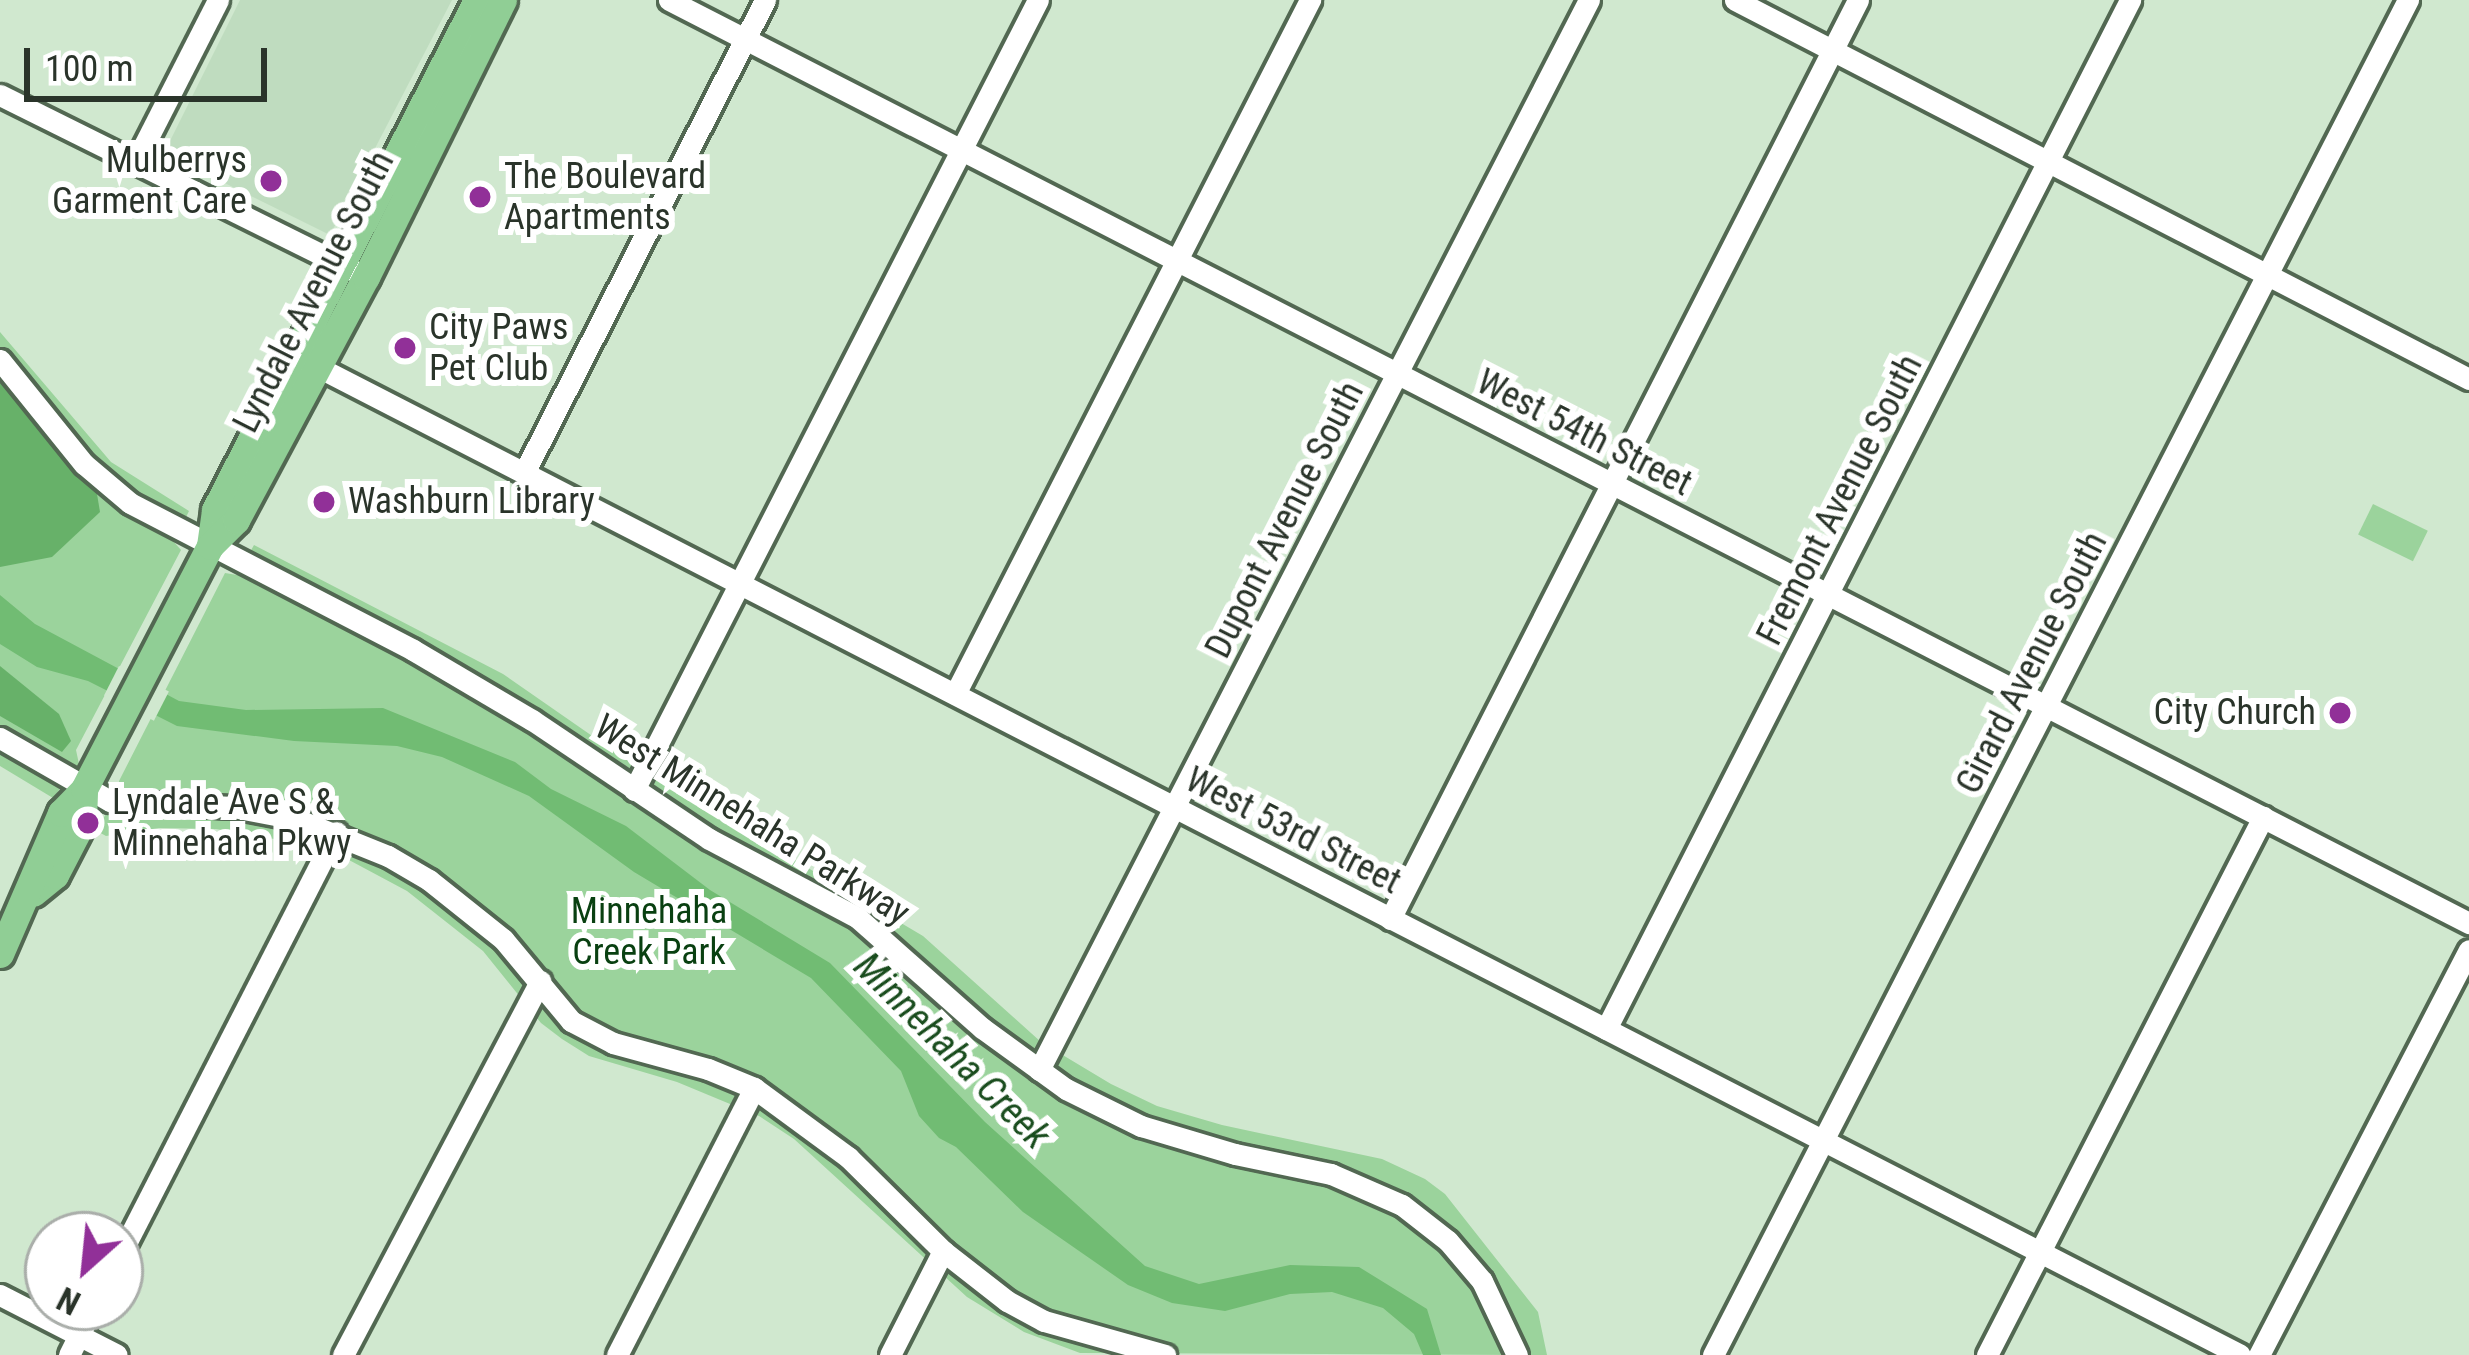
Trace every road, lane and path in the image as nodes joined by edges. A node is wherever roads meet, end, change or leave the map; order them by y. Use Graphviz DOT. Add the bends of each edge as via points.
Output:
graph roads {
  1 [pos="218,0"];
  2 [pos="477,0"];
  3 [pos="503,0"];
  4 [pos="670,0"];
  5 [pos="765,0"];
  6 [pos="1038,0"];
  7 [pos="1310,0"];
  8 [pos="1589,0"];
  9 [pos="1735,0"];
  10 [pos="1858,0"];
  11 [pos="2131,0"];
  12 [pos="2408,0"];
  13 [pos="745,39"];
  14 [pos="1833,50"];
  15 [pos="0,95"];
  16 [pos="962,151"];
  17 [pos="2047,160"];
  18 [pos="135,163"];
  19 [pos="1180,262"];
  20 [pos="354,271"];
  21 [pos="2266,271"];
  22 [pos="0,360"];
  23 [pos="316,366"];
  24 [pos="1398,374"];
  25 [pos="2469,379"];
  26 [pos="524,473"];
  27 [pos="1614,485"];
  28 [pos="210,546"];
  29 [pos="739,582"];
  30 [pos="1830,594"];
  31 [pos="956,694"];
  32 [pos="2048,708"];
  33 [pos="0,738"];
  34 [pos="84,789"];
  35 [pos="634,790"];
  36 [pos="1175,807"];
  37 [pos="2263,818"];
  38 [pos="336,832"];
  39 [pos="1390,919"];
  40 [pos="2469,923"];
  41 [pos="2469,950"];
  42 [pos="0,954"];
  43 [pos="540,981"];
  44 [pos="1606,1029"];
  45 [pos="1039,1070"];
  46 [pos="754,1088"];
  47 [pos="1823,1140"];
  48 [pos="142,1211"];
  49 [pos="944,1251"];
  50 [pos="2040,1251"];
  51 [pos="0,1295"];
  52 [pos="74,1345"];
  53 [pos="117,1355"];
  54 [pos="343,1355"];
  55 [pos="617,1355"];
  56 [pos="890,1355"];
  57 [pos="1165,1355"];
  58 [pos="1517,1355"];
  59 [pos="1713,1355"];
  60 [pos="1987,1355"];
  61 [pos="2240,1355"];
  62 [pos="2259,1355"];
  1 -- 18 [label="street"];
  2 -- 20 [label="main road, Lyndale Avenue South"];
  3 -- 20 [label="main road, Lyndale Avenue South"];
  4 -- 13 [label="street, West 54th Street"];
  5 -- 13 [label="street"];
  6 -- 16 [label="street"];
  7 -- 19 [label="street"];
  8 -- 24 [label="street, Dupont Avenue South"];
  9 -- 14 [label="street"];
  10 -- 14 [label="street"];
  11 -- 17 [label="street, Fremont Avenue South"];
  12 -- 21 [label="street, Girard Avenue South"];
  13 -- 16 [label="street, West 54th Street"];
  13 -- 26 [label="street"];
  14 -- 17 [label="street"];
  14 -- 27 [label="street"];
  15 -- 18 [label="street"];
  16 -- 19 [label="street, West 54th Street"];
  16 -- 29 [label="street"];
  17 -- 21 [label="street"];
  17 -- 30 [label="street, Fremont Avenue South"];
  18 -- 20 [label="street"];
  19 -- 24 [label="street, West 54th Street"];
  19 -- 31 [label="street"];
  20 -- 23 [label="main road, Lyndale Avenue South"];
  20 -- 28 [label="main road, Lyndale Avenue South" via="215,510"];
  21 -- 25 [label="street"];
  21 -- 32 [label="street, Girard Avenue South"];
  22 -- 28 [label="street, West Minnehaha Parkway" via="113,491"];
  23 -- 26 [label="street, West 53rd Street"];
  23 -- 28 [label="main road, Lyndale Avenue South" via="236,520"];
  24 -- 27 [label="street, West 54th Street"];
  24 -- 36 [label="street, Dupont Avenue South"];
  26 -- 29 [label="street, West 53rd Street"];
  27 -- 30 [label="street, West 54th Street"];
  27 -- 39 [label="street"];
  28 -- 34 [label="main road, Lyndale Avenue South"];
  28 -- 35 [label="street, West Minnehaha Parkway" via="413,650"];
  29 -- 31 [label="street, West 53rd Street"];
  29 -- 35 [label="street"];
  30 -- 32 [label="street, West 54th Street"];
  30 -- 44 [label="street, Fremont Avenue South"];
  31 -- 36 [label="street, West 53rd Street"];
  32 -- 37 [label="street, West 54th Street"];
  32 -- 47 [label="street, Girard Avenue South"];
  33 -- 34 [label="street"];
  34 -- 38 [label="street" via="130,806 233,807"];
  34 -- 42 [label="main road, Lyndale Avenue South" via="86,814 75,837 52,879 30,895"];
  35 -- 45 [label="street, West Minnehaha Parkway" via="874,929"];
  36 -- 39 [label="street, West 53rd Street"];
  36 -- 45 [label="street, Dupont Avenue South"];
  37 -- 40 [label="street, West 54th Street"];
  37 -- 50 [label="street"];
  38 -- 43 [label="street" via="429,880 503,939"];
  38 -- 48 [label="street"];
  39 -- 44 [label="street, West 53rd Street"];
  41 -- 62 [label="street"];
  43 -- 46 [label="street" via="571,1021 600,1038"];
  43 -- 54 [label="street"];
  44 -- 47 [label="street, West 53rd Street"];
  45 -- 58 [label="street, West Minnehaha Parkway" via="1142,1126 1331,1174 1402,1204 1482,1281"];
  46 -- 49 [label="street" via="848,1157"];
  46 -- 55 [label="street"];
  47 -- 50 [label="street, West 53rd Street"];
  47 -- 59 [label="street, Girard Avenue South"];
  49 -- 56 [label="street"];
  49 -- 57 [label="street" via="1044,1321"];
  50 -- 60 [label="street"];
  50 -- 61 [label="street, West 53rd Street"];
  51 -- 52 [label="street"];
  52 -- 53 [label="street"];
}
